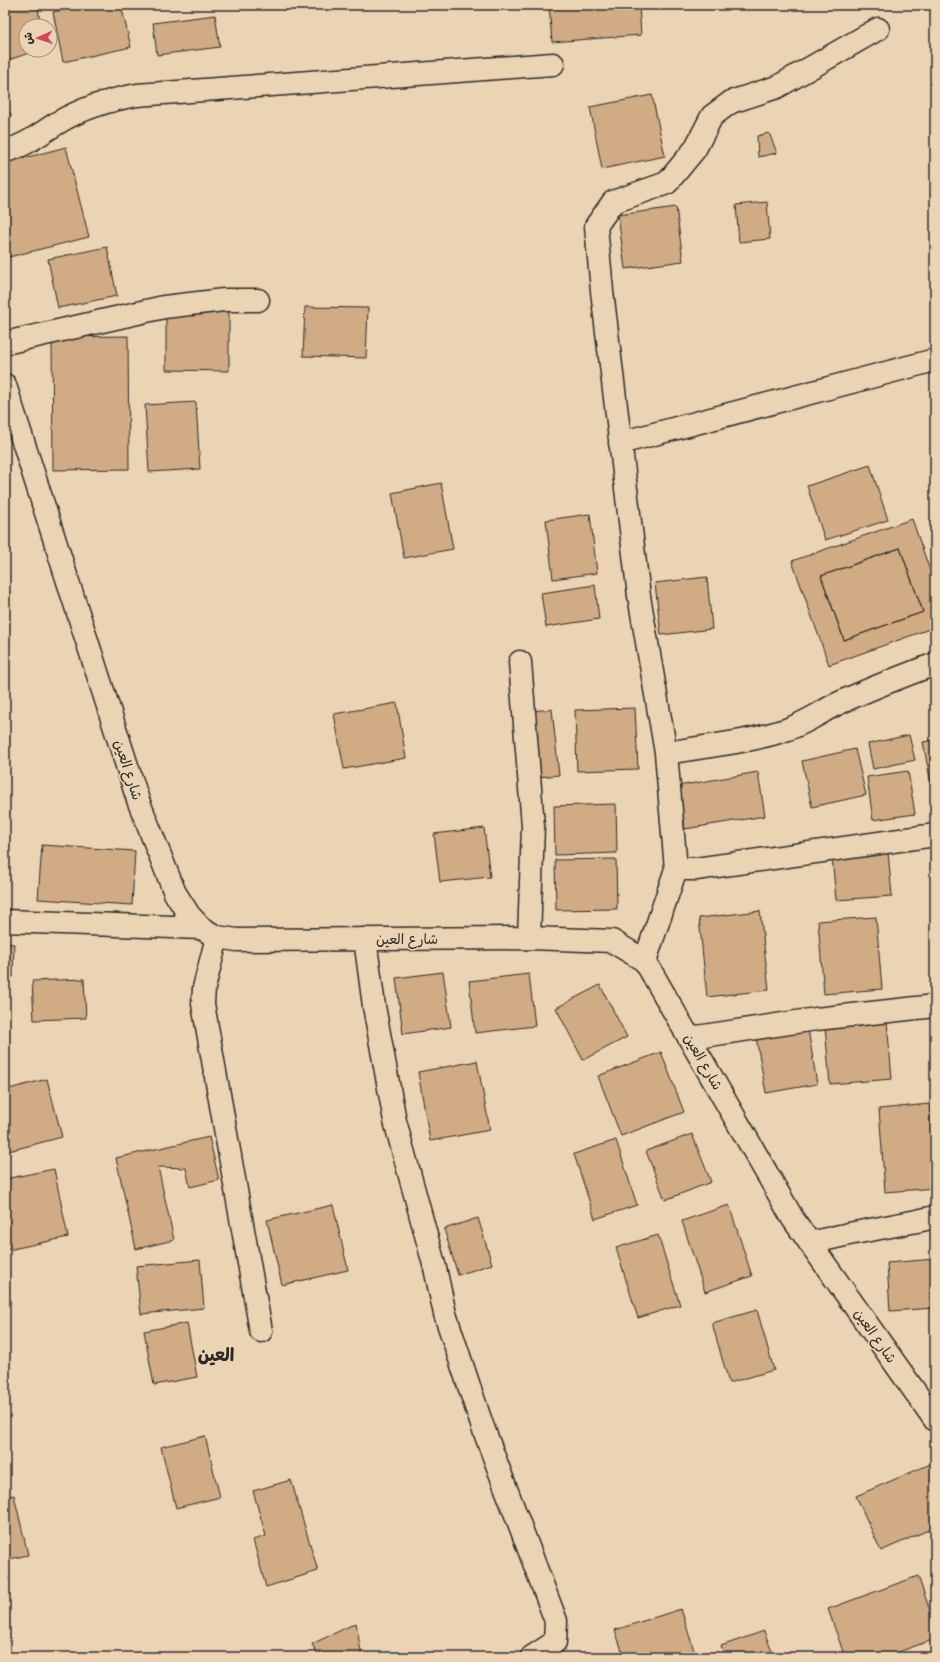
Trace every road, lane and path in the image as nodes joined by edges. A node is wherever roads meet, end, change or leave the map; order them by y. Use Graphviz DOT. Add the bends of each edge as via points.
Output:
graph roads {
  1 [pos="878,29"];
  2 [pos="553,64"];
  3 [pos="5,152"];
  4 [pos="258,300"];
  5 [pos="5,344"];
  6 [pos="935,360"];
  7 [pos="5,385"];
  8 [pos="620,443"];
  9 [pos="520,662"];
  10 [pos="935,664"];
  11 [pos="666,753"];
  12 [pos="935,835"];
  13 [pos="676,869"];
  14 [pos="5,921"];
  15 [pos="209,933"];
  16 [pos="529,938"];
  17 [pos="365,939"];
  18 [pos="645,961"];
  19 [pos="935,1006"];
  20 [pos="690,1038"];
  21 [pos="935,1217"];
  22 [pos="810,1243"];
  23 [pos="261,1332"];
  24 [pos="935,1420"];
  25 [pos="532,1657"];
  1 -- 8 [label="street" via="777,86 731,102 712,116 695,149 667,183 612,202 596,226"];
  2 -- 3 [label="street" via="136,94 76,113 26,143"];
  4 -- 5 [label="street" via="224,300 164,307"];
  6 -- 8 [label="street"];
  7 -- 15 [label="street, شارع العين" via="138,800 175,893 189,915"];
  8 -- 11 [label="street" via="639,596"];
  9 -- 16 [label="street" via="533,826"];
  10 -- 11 [label="street" via="870,690 784,731"];
  11 -- 13 [label="street"];
  12 -- 13 [label="street" via="696,869"];
  13 -- 18 [label="street"];
  14 -- 15 [label="street"];
  15 -- 17 [label="street, شارع العين" via="237,940"];
  15 -- 23 [label="street" via="203,1004"];
  16 -- 17 [label="street, شارع العين"];
  16 -- 18 [label="street, شارع العين" via="612,941"];
  17 -- 25 [label="street" via="374,1006 395,1121 445,1314 482,1425 556,1621 555,1642"];
  18 -- 20 [label="street, شارع العين"];
  19 -- 20 [label="street" via="816,1019"];
  20 -- 22 [label="street, شارع العين" via="793,1219"];
  21 -- 22 [label="street"];
  22 -- 24 [label="street, شارع العين"];
}
